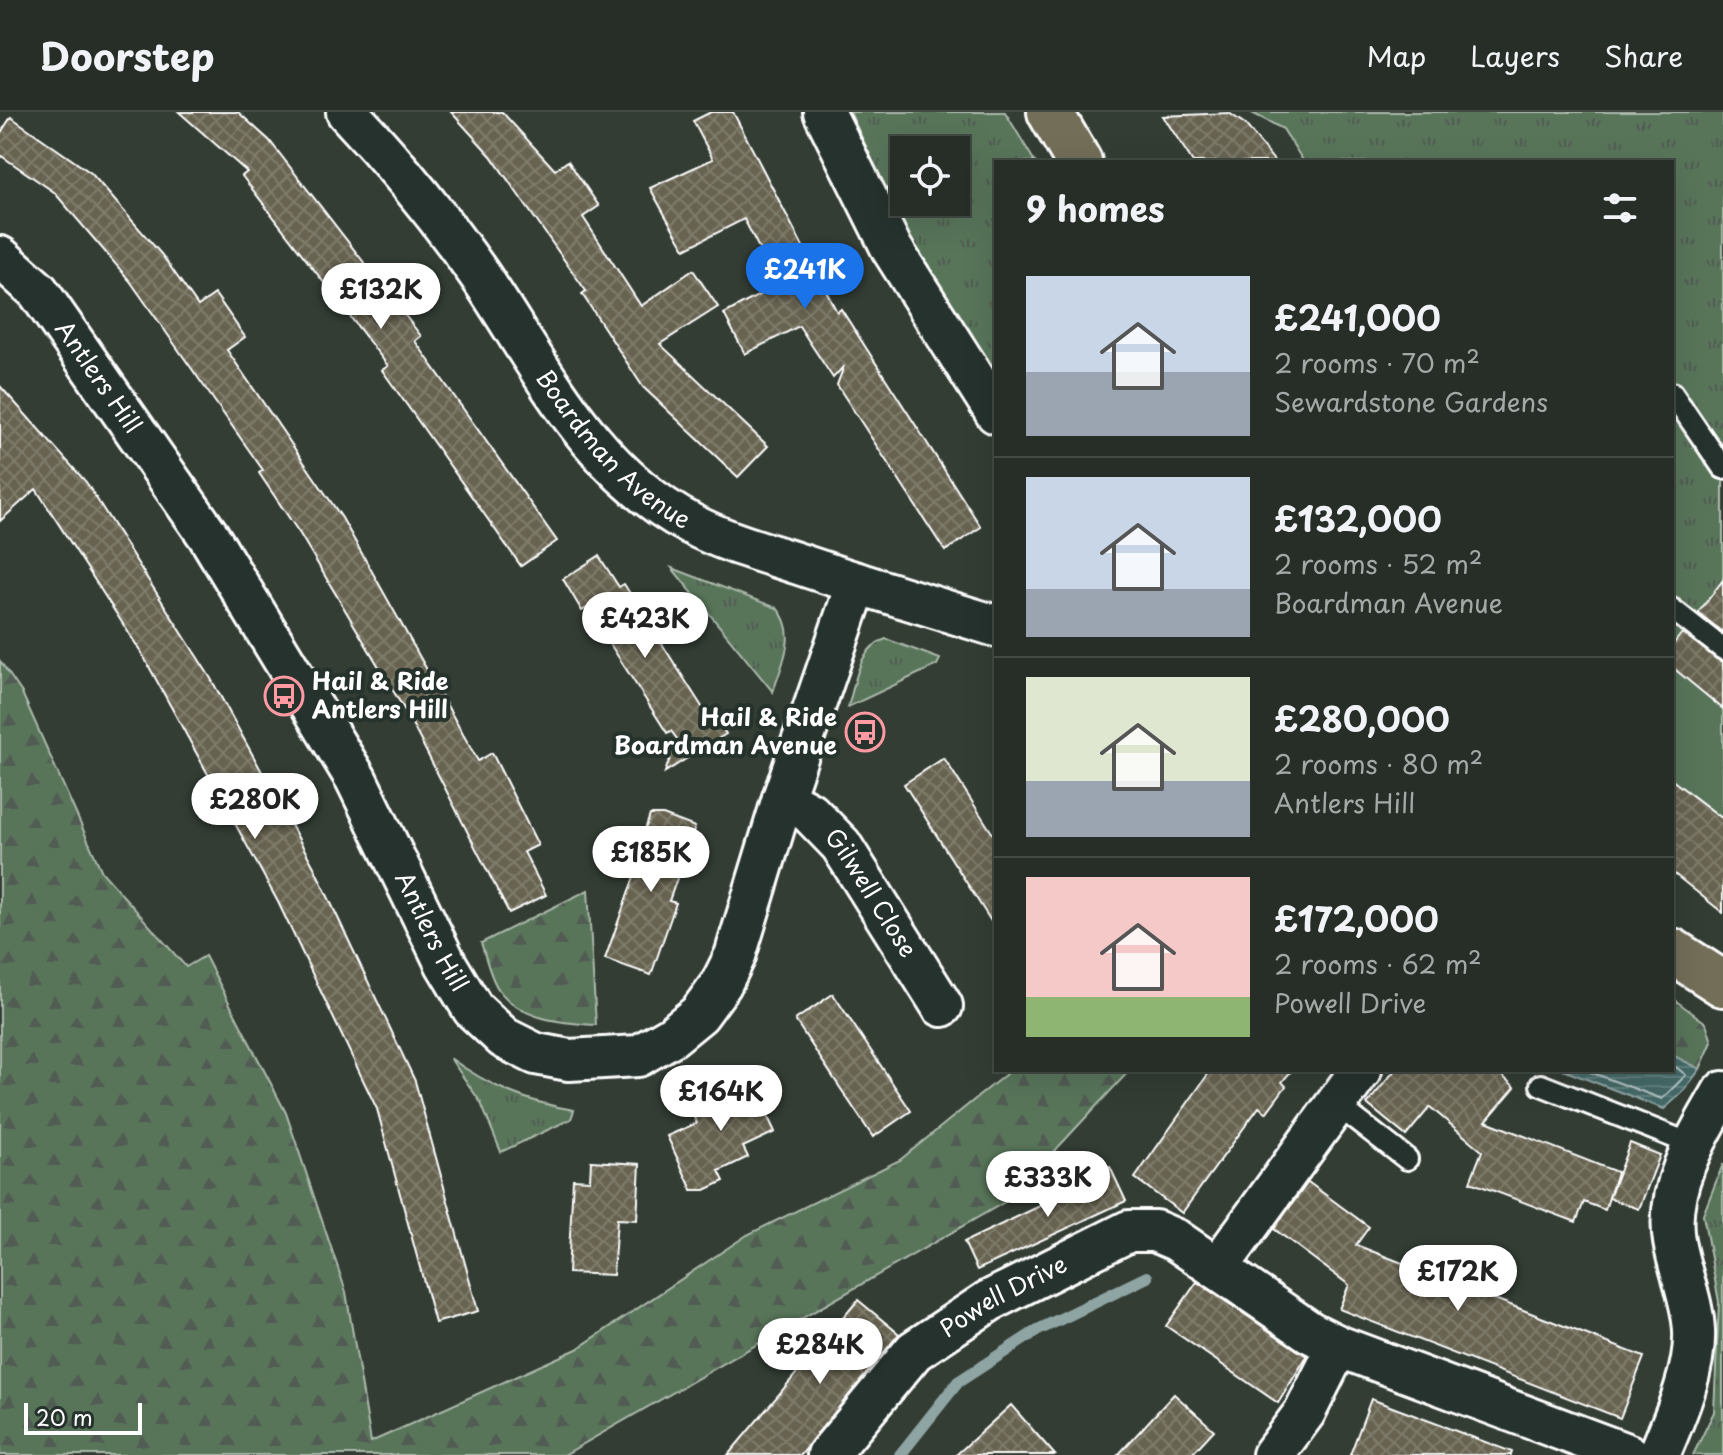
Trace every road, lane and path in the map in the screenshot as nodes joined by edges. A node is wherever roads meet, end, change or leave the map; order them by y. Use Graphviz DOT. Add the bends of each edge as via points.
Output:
graph roads {
  1 [pos="347,112"];
  2 [pos="824,112"];
  3 [pos="1050,112"];
  4 [pos="1078,160"];
  5 [pos="0,257"];
  6 [pos="1674,396"];
  7 [pos="994,410"];
  8 [pos="1723,468"];
  9 [pos="857,583"];
  10 [pos="1674,611"];
  11 [pos="994,625"];
  12 [pos="1723,649"];
  13 [pos="783,798"];
  14 [pos="1674,952"];
  15 [pos="1723,984"];
  16 [pos="942,1006"];
  17 [pos="1360,1072"];
  18 [pos="1541,1085"];
  19 [pos="1723,1092"];
  20 [pos="1336,1104"];
  21 [pos="1691,1144"];
  22 [pos="1407,1159"];
  23 [pos="1219,1266"];
  24 [pos="1338,1346"];
  25 [pos="828,1455"];
  26 [pos="1273,1455"];
  27 [pos="1629,1455"];
  28 [pos="1659,1455"];
  1 -- 9 [label="street, Boardman Avenue" via="385,152 479,274 582,433 613,466 689,523"];
  2 -- 7 [label="street" via="892,249"];
  3 -- 4 [label="main road"];
  5 -- 13 [label="street, Antlers Hill" via="38,291 208,535 356,779 446,964 473,1009 504,1038 536,1054 569,1060 638,1056 699,1014 735,956"];
  6 -- 8 [label="lane"];
  9 -- 11 [label="street, Boardman Avenue"];
  9 -- 13 [label="street, Antlers Hill"];
  10 -- 12 [label="lane"];
  13 -- 16 [label="street, Gilwell Close" via="809,812 841,845"];
  14 -- 15 [label="main road"];
  17 -- 20 [label="street"];
  18 -- 21 [label="lane"];
  19 -- 21 [label="street"];
  20 -- 22 [label="lane"];
  20 -- 23 [label="street"];
  21 -- 28 [label="street" via="1675,1200 1673,1238 1695,1332 1683,1396"];
  23 -- 24 [label="street, Powell Drive" via="1310,1332"];
  23 -- 25 [label="street, Powell Drive" via="1155,1231 1129,1231 989,1301 914,1351"];
  24 -- 26 [label="street" via="1305,1412"];
  24 -- 27 [label="street, Powell Drive"];
}
